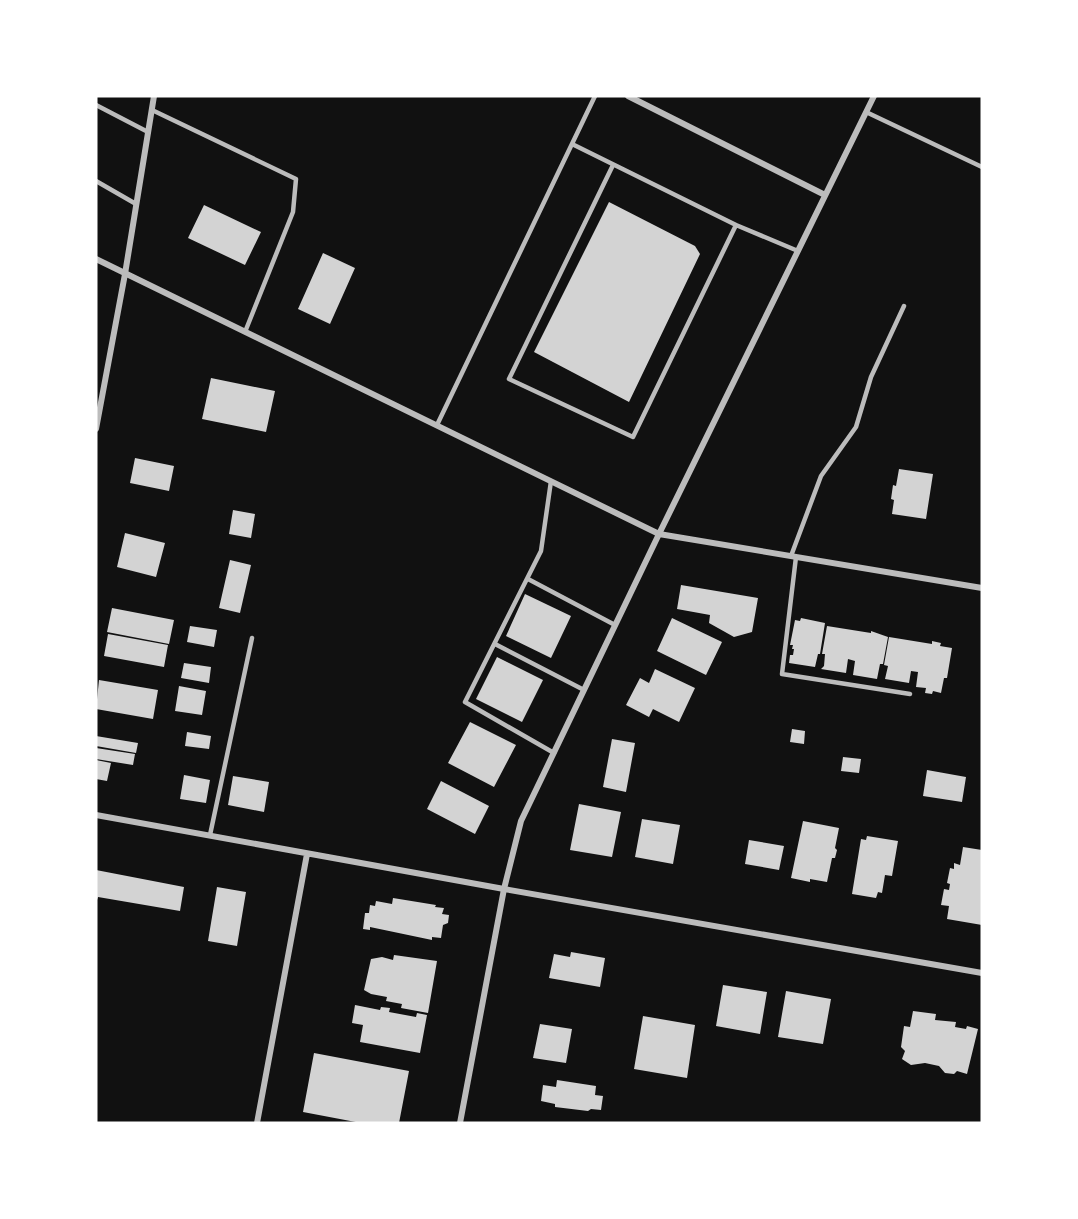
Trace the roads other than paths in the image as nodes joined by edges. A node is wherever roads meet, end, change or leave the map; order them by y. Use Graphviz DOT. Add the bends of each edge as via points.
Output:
graph roads {
  1 [pos="154,96"];
  2 [pos="595,96"];
  3 [pos="628,96"];
  4 [pos="874,96"];
  5 [pos="96,105"];
  6 [pos="152,110"];
  7 [pos="866,112"];
  8 [pos="148,132"];
  9 [pos="572,144"];
  10 [pos="613,165"];
  11 [pos="982,167"];
  12 [pos="96,182"];
  13 [pos="825,195"];
  14 [pos="136,204"];
  15 [pos="736,225"];
  16 [pos="798,252"];
  17 [pos="96,260"];
  18 [pos="125,274"];
  19 [pos="904,306"];
  20 [pos="244,332"];
  21 [pos="437,425"];
  22 [pos="96,429"];
  23 [pos="550,481"];
  24 [pos="659,534"];
  25 [pos="793,556"];
  26 [pos="528,579"];
  27 [pos="982,588"];
  28 [pos="615,625"];
  29 [pos="252,639"];
  30 [pos="495,644"];
  31 [pos="584,690"];
  32 [pos="910,694"];
  33 [pos="554,753"];
  34 [pos="96,815"];
  35 [pos="210,835"];
  36 [pos="307,854"];
  37 [pos="504,889"];
  38 [pos="982,973"];
  39 [pos="256,1123"];
  40 [pos="460,1123"];
  1 -- 6 [label="street"];
  2 -- 9 [label="lane"];
  3 -- 13 [label="street"];
  4 -- 7 [label="street"];
  5 -- 8 [label="lane"];
  6 -- 8 [label="street"];
  6 -- 20 [label="lane" via="296,179 293,212"];
  7 -- 11 [label="lane"];
  7 -- 13 [label="street"];
  8 -- 14 [label="street"];
  9 -- 10 [label="lane"];
  9 -- 21 [label="lane"];
  10 -- 15 [label="lane"];
  10 -- 15 [label="lane" via="509,379 633,437"];
  12 -- 14 [label="lane"];
  13 -- 16 [label="street"];
  14 -- 18 [label="street"];
  15 -- 16 [label="lane"];
  16 -- 24 [label="street"];
  17 -- 18 [label="street"];
  18 -- 20 [label="street"];
  18 -- 22 [label="street"];
  19 -- 25 [label="lane" via="871,377 856,427 821,476"];
  20 -- 21 [label="street"];
  21 -- 23 [label="street"];
  23 -- 24 [label="street"];
  23 -- 26 [label="lane" via="541,552"];
  24 -- 25 [label="street"];
  24 -- 28 [label="street"];
  25 -- 27 [label="street"];
  25 -- 32 [label="lane" via="782,674"];
  26 -- 28 [label="lane"];
  26 -- 30 [label="lane"];
  28 -- 31 [label="street"];
  29 -- 35 [label="lane"];
  30 -- 31 [label="lane"];
  30 -- 33 [label="lane" via="465,702"];
  31 -- 33 [label="street"];
  33 -- 37 [label="street" via="521,821"];
  34 -- 35 [label="street"];
  35 -- 36 [label="street"];
  36 -- 37 [label="street"];
  36 -- 39 [label="street"];
  37 -- 38 [label="street"];
  37 -- 40 [label="street"];
}
